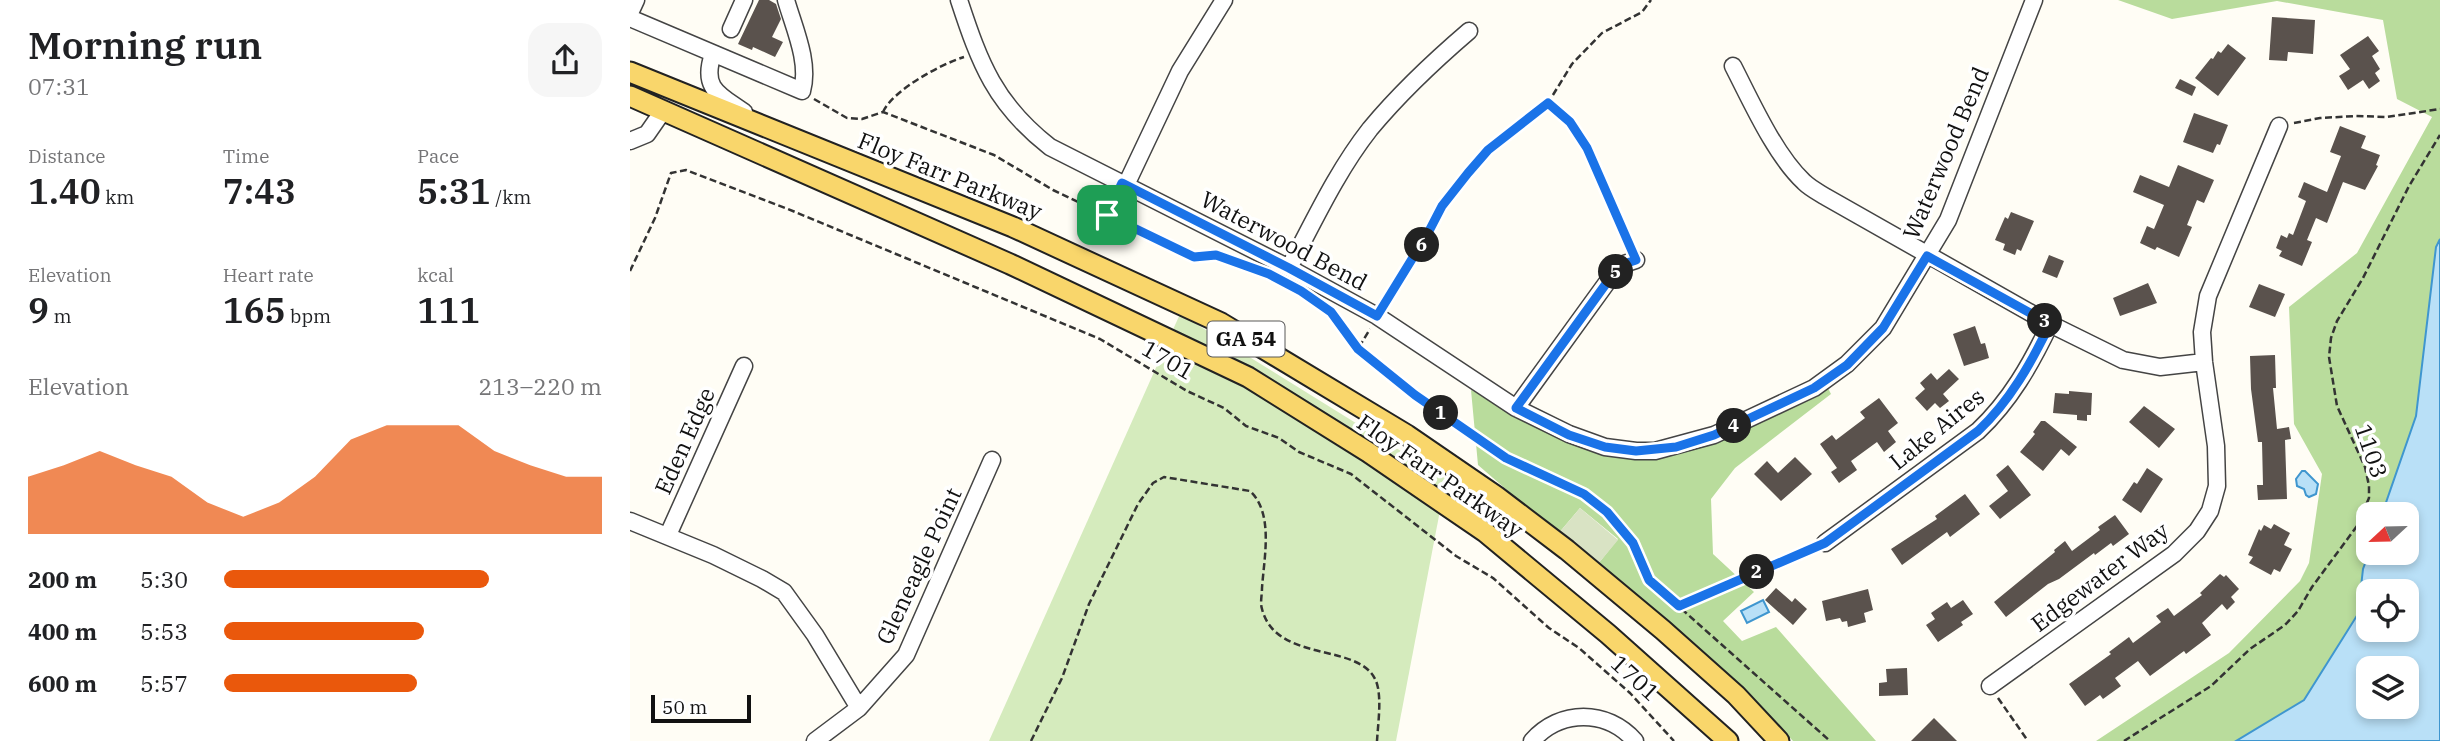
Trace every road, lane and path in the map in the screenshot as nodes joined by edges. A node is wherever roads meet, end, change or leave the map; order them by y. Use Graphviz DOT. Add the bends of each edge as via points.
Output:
graph roads {
  1 [pos="636,0"];
  2 [pos="744,0"];
  3 [pos="786,0"];
  4 [pos="959,0"];
  5 [pos="1224,0"];
  6 [pos="1651,0"];
  7 [pos="2034,0"];
  8 [pos="630,16"];
  9 [pos="731,29"];
  10 [pos="1469,31"];
  11 [pos="978,53"];
  12 [pos="713,54"];
  13 [pos="1733,66"];
  14 [pos="630,72"];
  15 [pos="802,92"];
  16 [pos="630,96"];
  17 [pos="1548,103"];
  18 [pos="2440,109"];
  19 [pos="663,111"];
  20 [pos="883,112"];
  21 [pos="764,126"];
  22 [pos="2279,126"];
  23 [pos="2440,135"];
  24 [pos="630,141"];
  25 [pos="1124,184"];
  26 [pos="1107,215"];
  27 [pos="1927,256"];
  28 [pos="1636,260"];
  29 [pos="1289,268"];
  30 [pos="630,271"];
  31 [pos="1269,274"];
  32 [pos="1311,298"];
  33 [pos="1377,316"];
  34 [pos="2050,324"];
  35 [pos="1358,349"];
  36 [pos="2204,362"];
  37 [pos="744,366"];
  38 [pos="1516,408"];
  39 [pos="992,460"];
  40 [pos="630,520"];
  41 [pos="668,535"];
  42 [pos="1825,543"];
  43 [pos="1679,606"];
  44 [pos="1990,686"];
  45 [pos="859,708"];
  46 [pos="815,741"];
  47 [pos="1031,741"];
  48 [pos="1377,741"];
  49 [pos="1532,741"];
  50 [pos="1635,741"];
  51 [pos="1674,741"];
  52 [pos="1728,741"];
  53 [pos="1779,741"];
  54 [pos="1830,741"];
  55 [pos="2028,741"];
  56 [pos="2124,741"];
  1 -- 8 [label="street"];
  2 -- 9 [label="street"];
  3 -- 15 [label="street" via="803,63"];
  4 -- 11 [label="street, Waterwood Bend"];
  5 -- 25 [label="street" via="1180,71"];
  6 -- 17 [label="path" via="1642,12 1602,33 1572,64"];
  7 -- 27 [label="street, Waterwood Bend" via="1948,220"];
  8 -- 12 [label="street"];
  10 -- 29 [label="street" via="1371,128 1337,178"];
  11 -- 20 [label="path" via="918,79"];
  11 -- 25 [label="street, Waterwood Bend" via="995,90 1034,135"];
  12 -- 15 [label="street"];
  12 -- 21 [label="street" via="708,76 715,91"];
  13 -- 27 [label="street" via="1779,149 1805,184"];
  14 -- 21 [label="main road, Floy Farr Parkway / GA 54"];
  15 -- 20 [label="path" via="847,118"];
  16 -- 19 [label="main road, Floy Farr Parkway / GA 54"];
  17 -- 28 [label="path" via="1570,122 1587,148"];
  17 -- 33 [label="path" via="1488,150 1462,181 1442,206"];
  18 -- 22 [label="path" via="2387,117 2320,118"];
  19 -- 24 [label="street" via="647,134"];
  19 -- 52 [label="main road, Floy Farr Parkway / GA 54" via="1010,264 1248,377 1485,532"];
  20 -- 26 [label="path" via="994,155"];
  21 -- 53 [label="main road, Floy Farr Parkway / GA 54" via="1013,227 1221,323 1407,435 1567,550 1736,695"];
  22 -- 36 [label="street, Edgewater Way" via="2208,296 2202,332"];
  23 -- 56 [label="path, 1103" via="2331,338 2329,357 2337,406 2369,486 2357,527 2284,625 2211,685"];
  25 -- 26 [label="path"];
  25 -- 29 [label="street, Waterwood Bend"];
  26 -- 31 [label="path" via="1194,257 1216,255"];
  27 -- 34 [label="street"];
  27 -- 38 [label="street, Waterwood Bend" via="1883,328 1847,365 1814,388 1714,435 1655,451 1626,450 1569,435"];
  28 -- 38 [label="street" via="1621,265 1608,281"];
  29 -- 33 [label="street, Waterwood Bend"];
  30 -- 51 [label="path, 1701" via="671,173 686,170 1100,339 1224,408 1246,426 1351,474 1579,648 1630,692"];
  32 -- 35 [label="path" via="1331,312"];
  33 -- 35 [label="path"];
  33 -- 38 [label="street, Waterwood Bend"];
  34 -- 36 [label="street" via="2123,360 2160,367"];
  34 -- 42 [label="street, Lake Aires" via="1999,411"];
  35 -- 43 [label="path" via="1506,458 1584,494 1607,512 1633,543 1649,580"];
  36 -- 44 [label="street, Edgewater Way" via="2217,486 2197,531 2174,554"];
  37 -- 41 [label="street, Eden Edge"];
  39 -- 45 [label="street, Gleneagle Point" via="905,655"];
  40 -- 41 [label="street"];
  41 -- 45 [label="street" via="783,592 816,635"];
  42 -- 43 [label="path"];
  43 -- 54 [label="path"];
  44 -- 55 [label="path"];
  45 -- 46 [label="street, Gleneagle Point"];
  47 -- 48 [label="path" via="1062,678 1089,604 1138,504 1153,483 1164,477 1250,491 1258,498 1265,529 1261,607 1268,625 1297,646 1369,668 1378,686"];
  49 -- 50 [label="street" via="1567,717 1604,719"];
}
